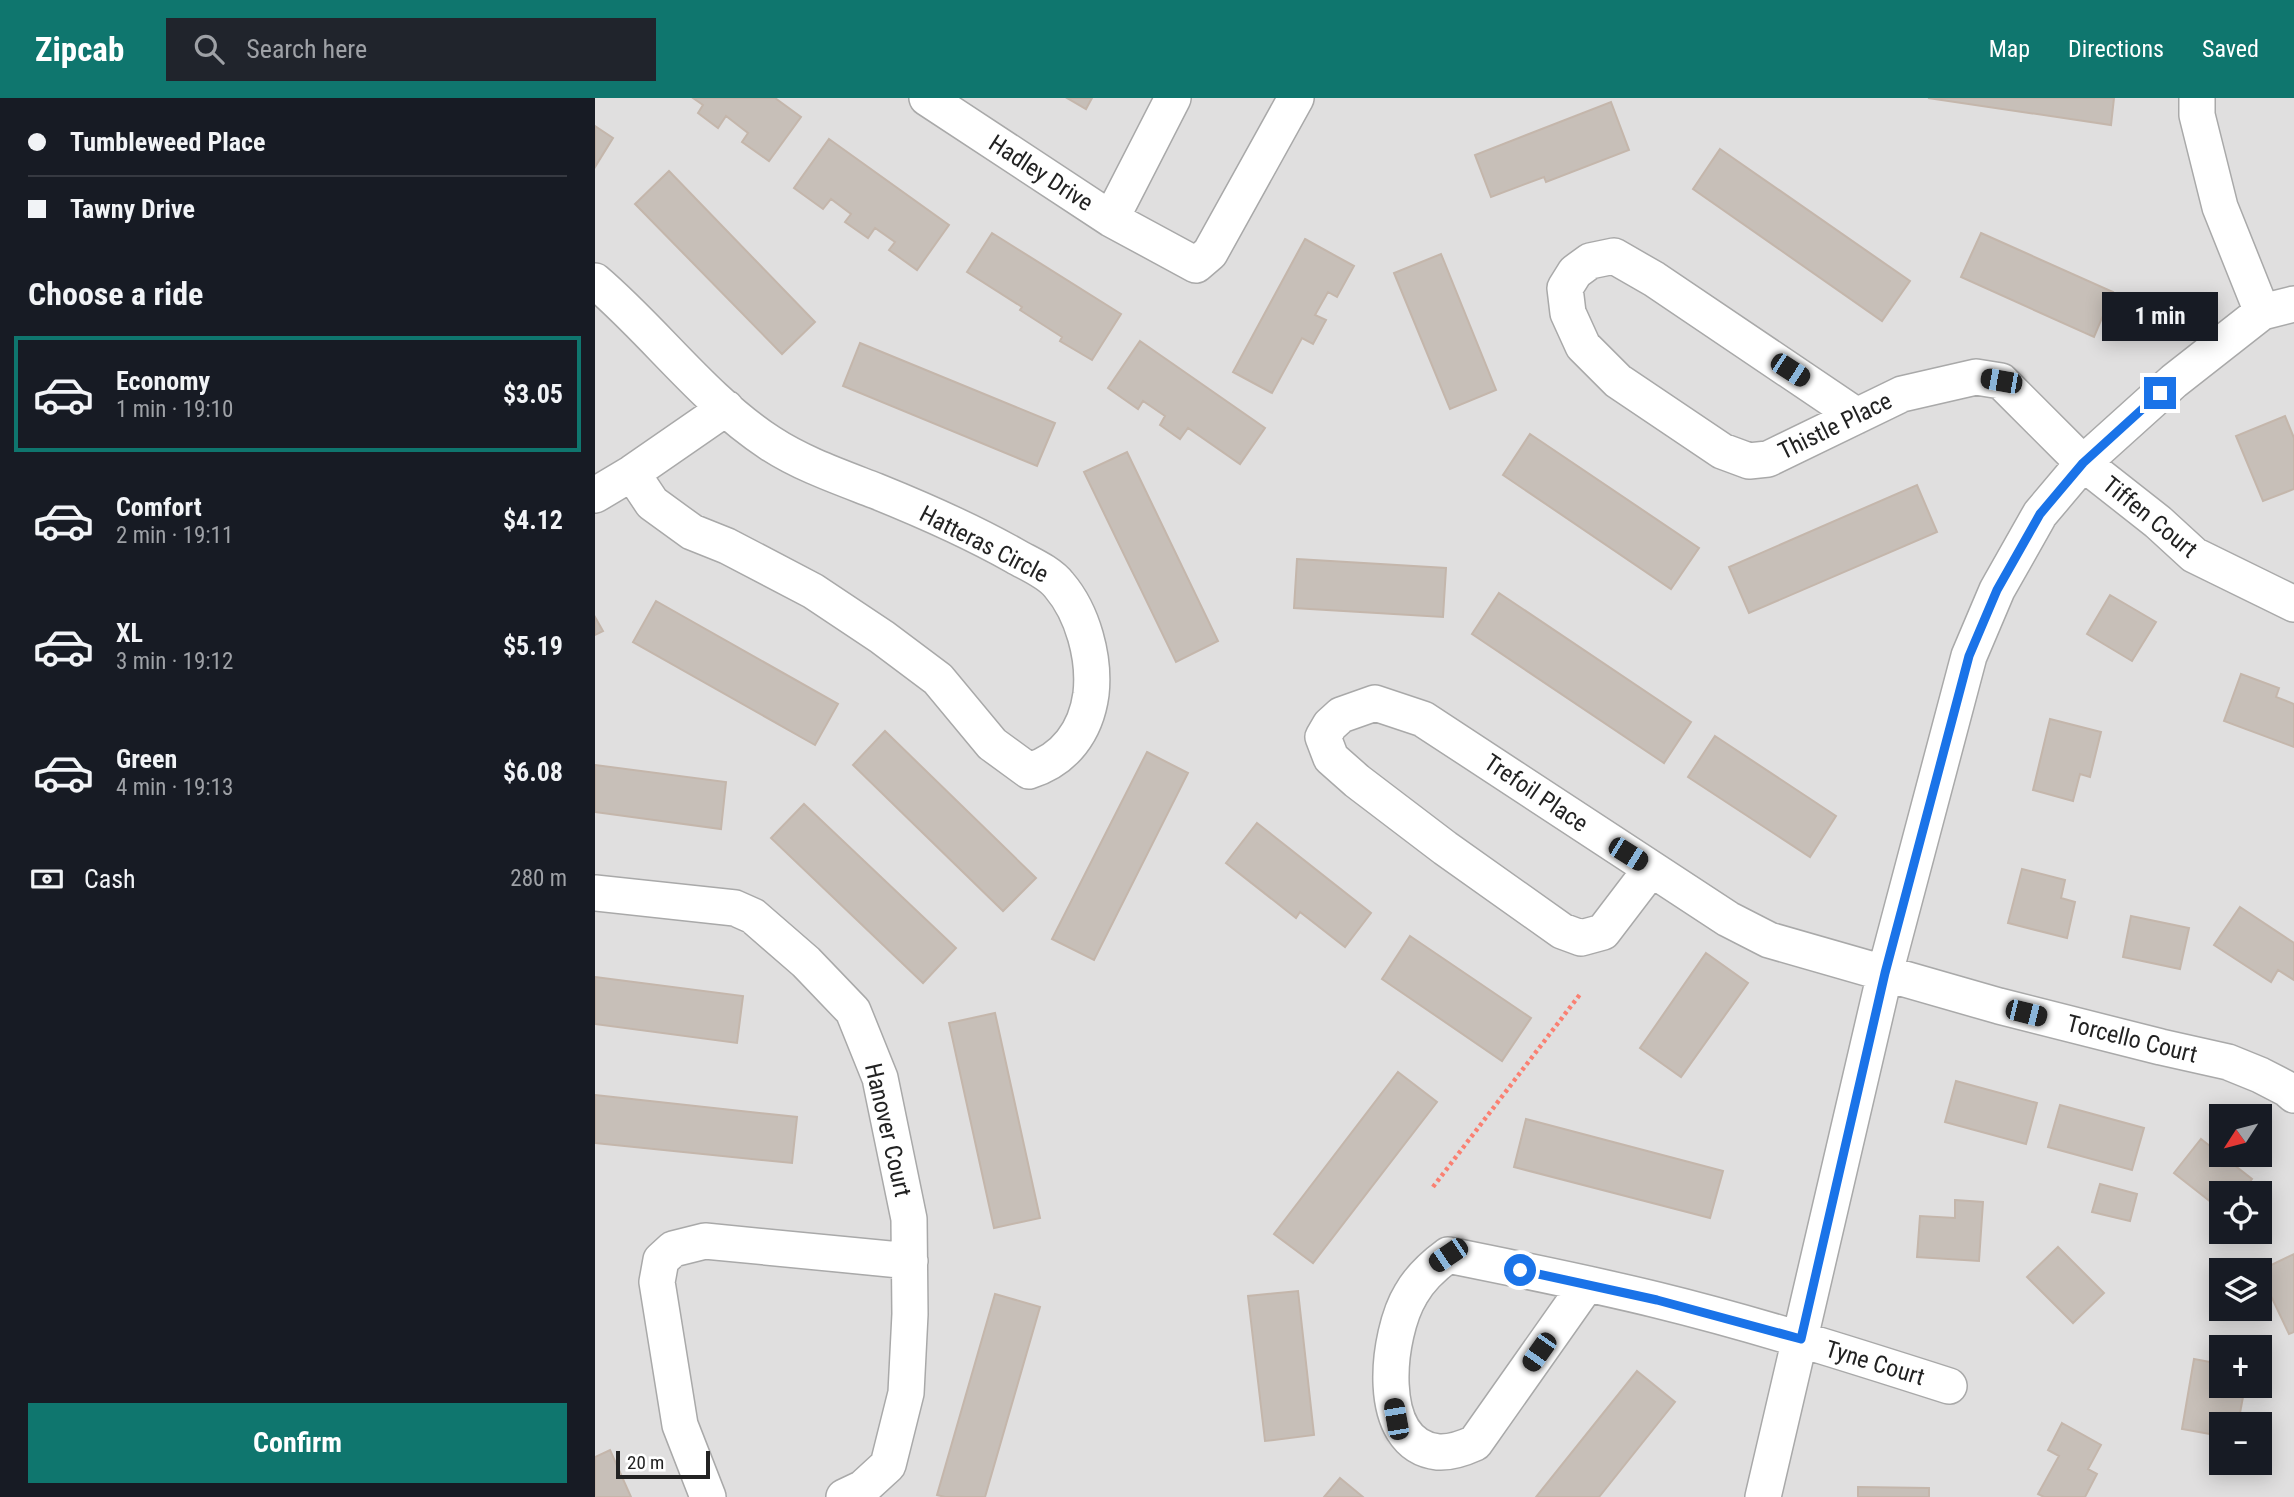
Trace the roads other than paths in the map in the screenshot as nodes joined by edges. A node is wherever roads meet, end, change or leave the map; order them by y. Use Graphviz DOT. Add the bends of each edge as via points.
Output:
graph roads {
  1 [pos="927,98"];
  2 [pos="1173,98"];
  3 [pos="1296,98"];
  4 [pos="2197,98"];
  5 [pos="1111,219"];
  6 [pos="595,281"];
  7 [pos="2278,308"];
  8 [pos="726,408"];
  9 [pos="1857,416"];
  10 [pos="2083,463"];
  11 [pos="632,472"];
  12 [pos="595,495"];
  13 [pos="2294,604"];
  14 [pos="1651,869"];
  15 [pos="595,894"];
  16 [pos="1885,973"];
  17 [pos="2294,1095"];
  18 [pos="909,1261"];
  19 [pos="1587,1284"];
  20 [pos="1801,1339"];
  21 [pos="1949,1386"];
  22 [pos="708,1497"];
  23 [pos="844,1497"];
  24 [pos="1763,1497"];
  1 -- 5 [label="street, Hadley Drive"];
  2 -- 5 [label="street, Hadley Drive"];
  3 -- 5 [label="street" via="1210,253 1196,265"];
  4 -- 7 [label="street" via="2197,115 2220,207"];
  6 -- 8 [label="street, Hatteras Circle"];
  7 -- 10 [label="street" via="2174,381"];
  8 -- 11 [label="street"];
  8 -- 11 [label="street, Hatteras Circle" via="770,443 992,544 1058,582 1072,601 1089,649 1092,682 1089,713 1062,754 1029,771 992,744 938,680 893,645 813,591 692,532 652,503"];
  9 -- 9 [label="street, Thistle Place" via="1614,256 1590,261 1575,272 1565,288 1568,313 1583,346 1618,382 1723,451 1749,461 1768,458"];
  9 -- 10 [label="street, Thistle Place" via="1902,394 1950,381 1976,377 2001,381"];
  10 -- 13 [label="street, Tiffen Court" via="2194,555"];
  10 -- 16 [label="street" via="2040,514 1997,590 1969,656"];
  11 -- 12 [label="street"];
  14 -- 14 [label="street, Trefoil Place" via="1423,719 1375,703 1341,715 1323,737 1331,758 1445,848 1562,931 1581,938 1603,932"];
  14 -- 16 [label="street, Trefoil Place" via="1769,940"];
  15 -- 18 [label="street, Hanover Court" via="735,908 753,916 853,1011 880,1078 909,1219"];
  16 -- 17 [label="street, Torcello Court" via="2013,1010 2228,1062"];
  16 -- 20 [label="street"];
  18 -- 22 [label="street" via="705,1241 673,1249 661,1259 657,1282 680,1425"];
  18 -- 23 [label="street, Hanover Court" via="906,1393 888,1465 863,1489"];
  19 -- 19 [label="street, Tyne Court" via="1475,1443 1437,1452 1413,1442 1396,1419 1390,1386 1395,1332 1410,1295 1433,1266 1448,1255"];
  19 -- 20 [label="street, Tyne Court"];
  20 -- 21 [label="street, Tyne Court"];
  20 -- 24 [label="street"];
}
